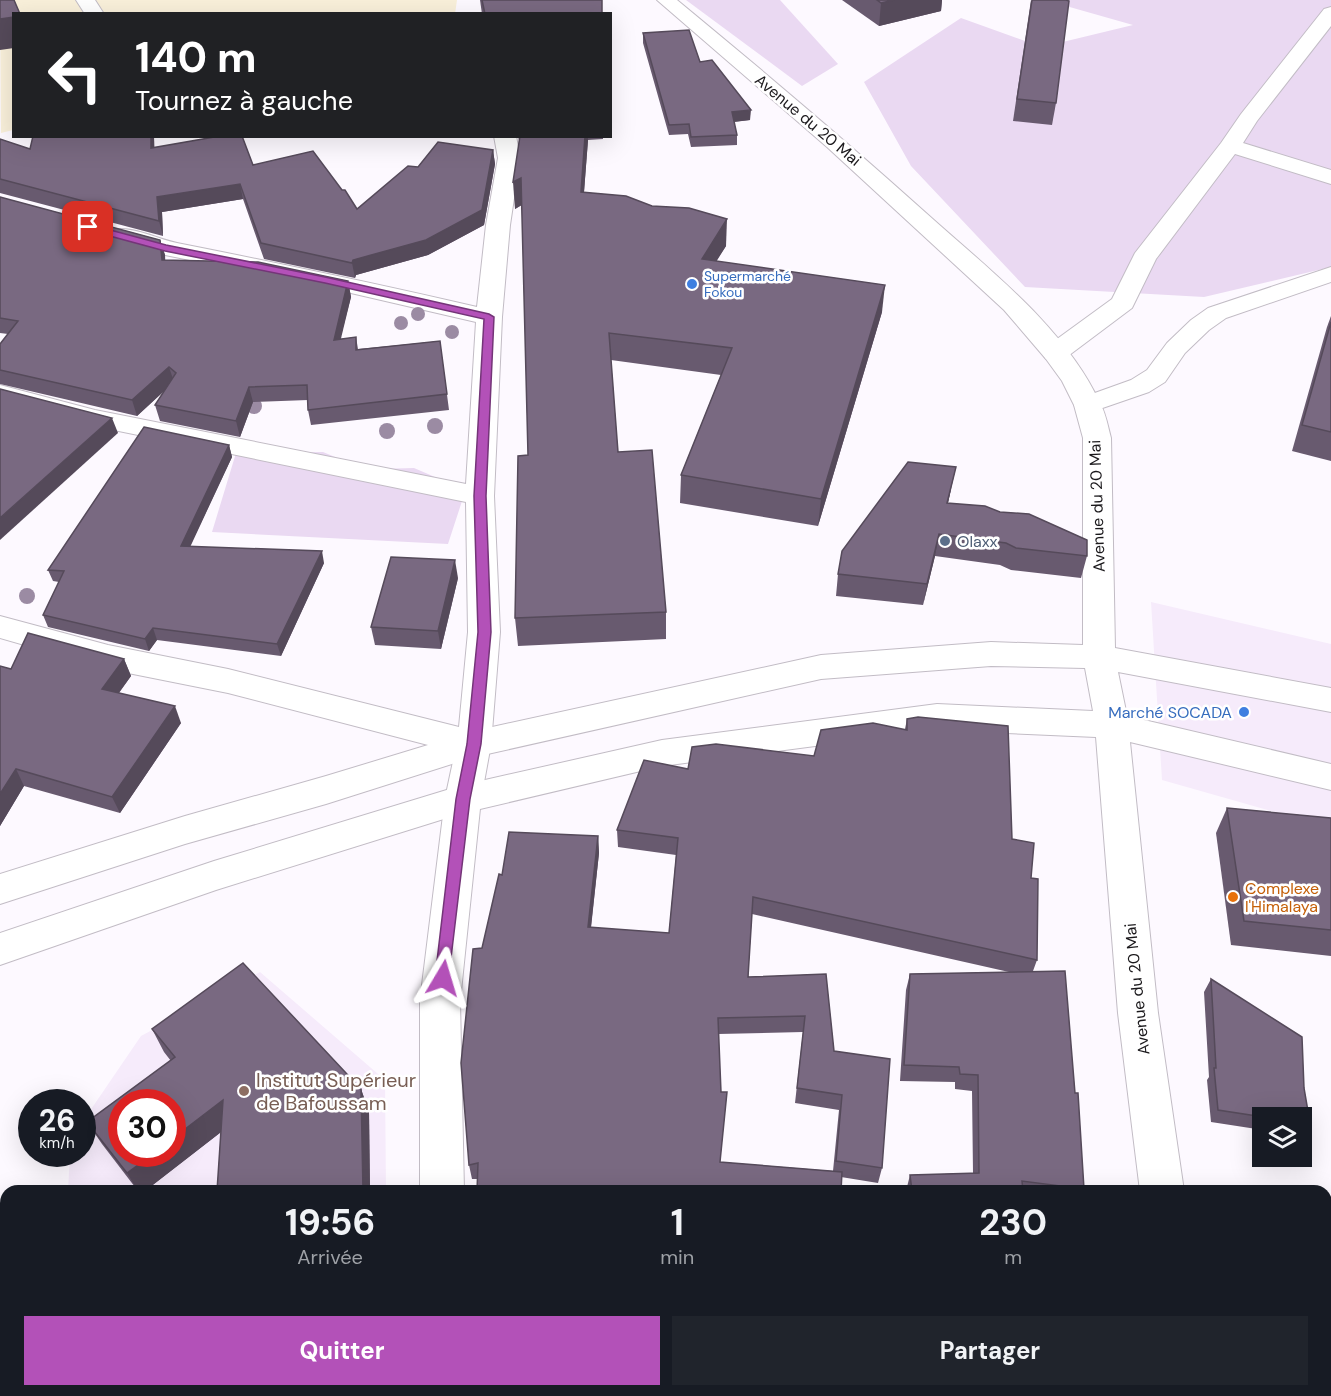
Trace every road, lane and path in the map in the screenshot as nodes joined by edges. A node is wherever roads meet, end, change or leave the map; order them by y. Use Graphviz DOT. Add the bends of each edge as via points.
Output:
graph roads {
  1 [pos="85,0"];
  2 [pos="666,0"];
  3 [pos="94,12"];
  4 [pos="1331,13"];
  5 [pos="505,138"];
  6 [pos="1230,146"];
  7 [pos="1331,177"];
  8 [pos="102,231"];
  9 [pos="1331,274"];
  10 [pos="489,317"];
  11 [pos="1055,353"];
  12 [pos="0,393"];
  13 [pos="1088,405"];
  14 [pos="480,496"];
  15 [pos="0,627"];
  16 [pos="1099,657"];
  17 [pos="1331,699"];
  18 [pos="1112,725"];
  19 [pos="474,744"];
  20 [pos="1331,777"];
  21 [pos="463,799"];
  22 [pos="0,889"];
  23 [pos="0,949"];
  24 [pos="442,1185"];
  25 [pos="1161,1185"];
  1 -- 3 [label="street"];
  2 -- 11 [label="street, Avenue du 20 Mai" via="942,238 1013,304"];
  4 -- 6 [label="street"];
  5 -- 10 [label="street" via="508,159"];
  6 -- 7 [label="street"];
  6 -- 11 [label="street" via="1144,258 1124,303"];
  8 -- 10 [label="street"];
  9 -- 13 [label="street" via="1217,313 1176,348 1155,376 1140,386"];
  10 -- 14 [label="street"];
  11 -- 13 [label="street, Avenue du 20 Mai"];
  12 -- 14 [label="street" via="94,418"];
  13 -- 16 [label="street, Avenue du 20 Mai" via="1097,438 1100,481"];
  14 -- 19 [label="street" via="484,632"];
  15 -- 19 [label="street" via="108,657 228,681"];
  16 -- 17 [label="street"];
  16 -- 18 [label="street, Avenue du 20 Mai"];
  16 -- 19 [label="street" via="991,654 821,667"];
  18 -- 20 [label="street"];
  18 -- 21 [label="street" via="937,717 662,753"];
  18 -- 25 [label="street, Avenue du 20 Mai" via="1138,1013"];
  19 -- 21 [label="street"];
  19 -- 22 [label="street"];
  21 -- 23 [label="street" via="214,876"];
  21 -- 24 [label="street" via="440,1001"];
}
